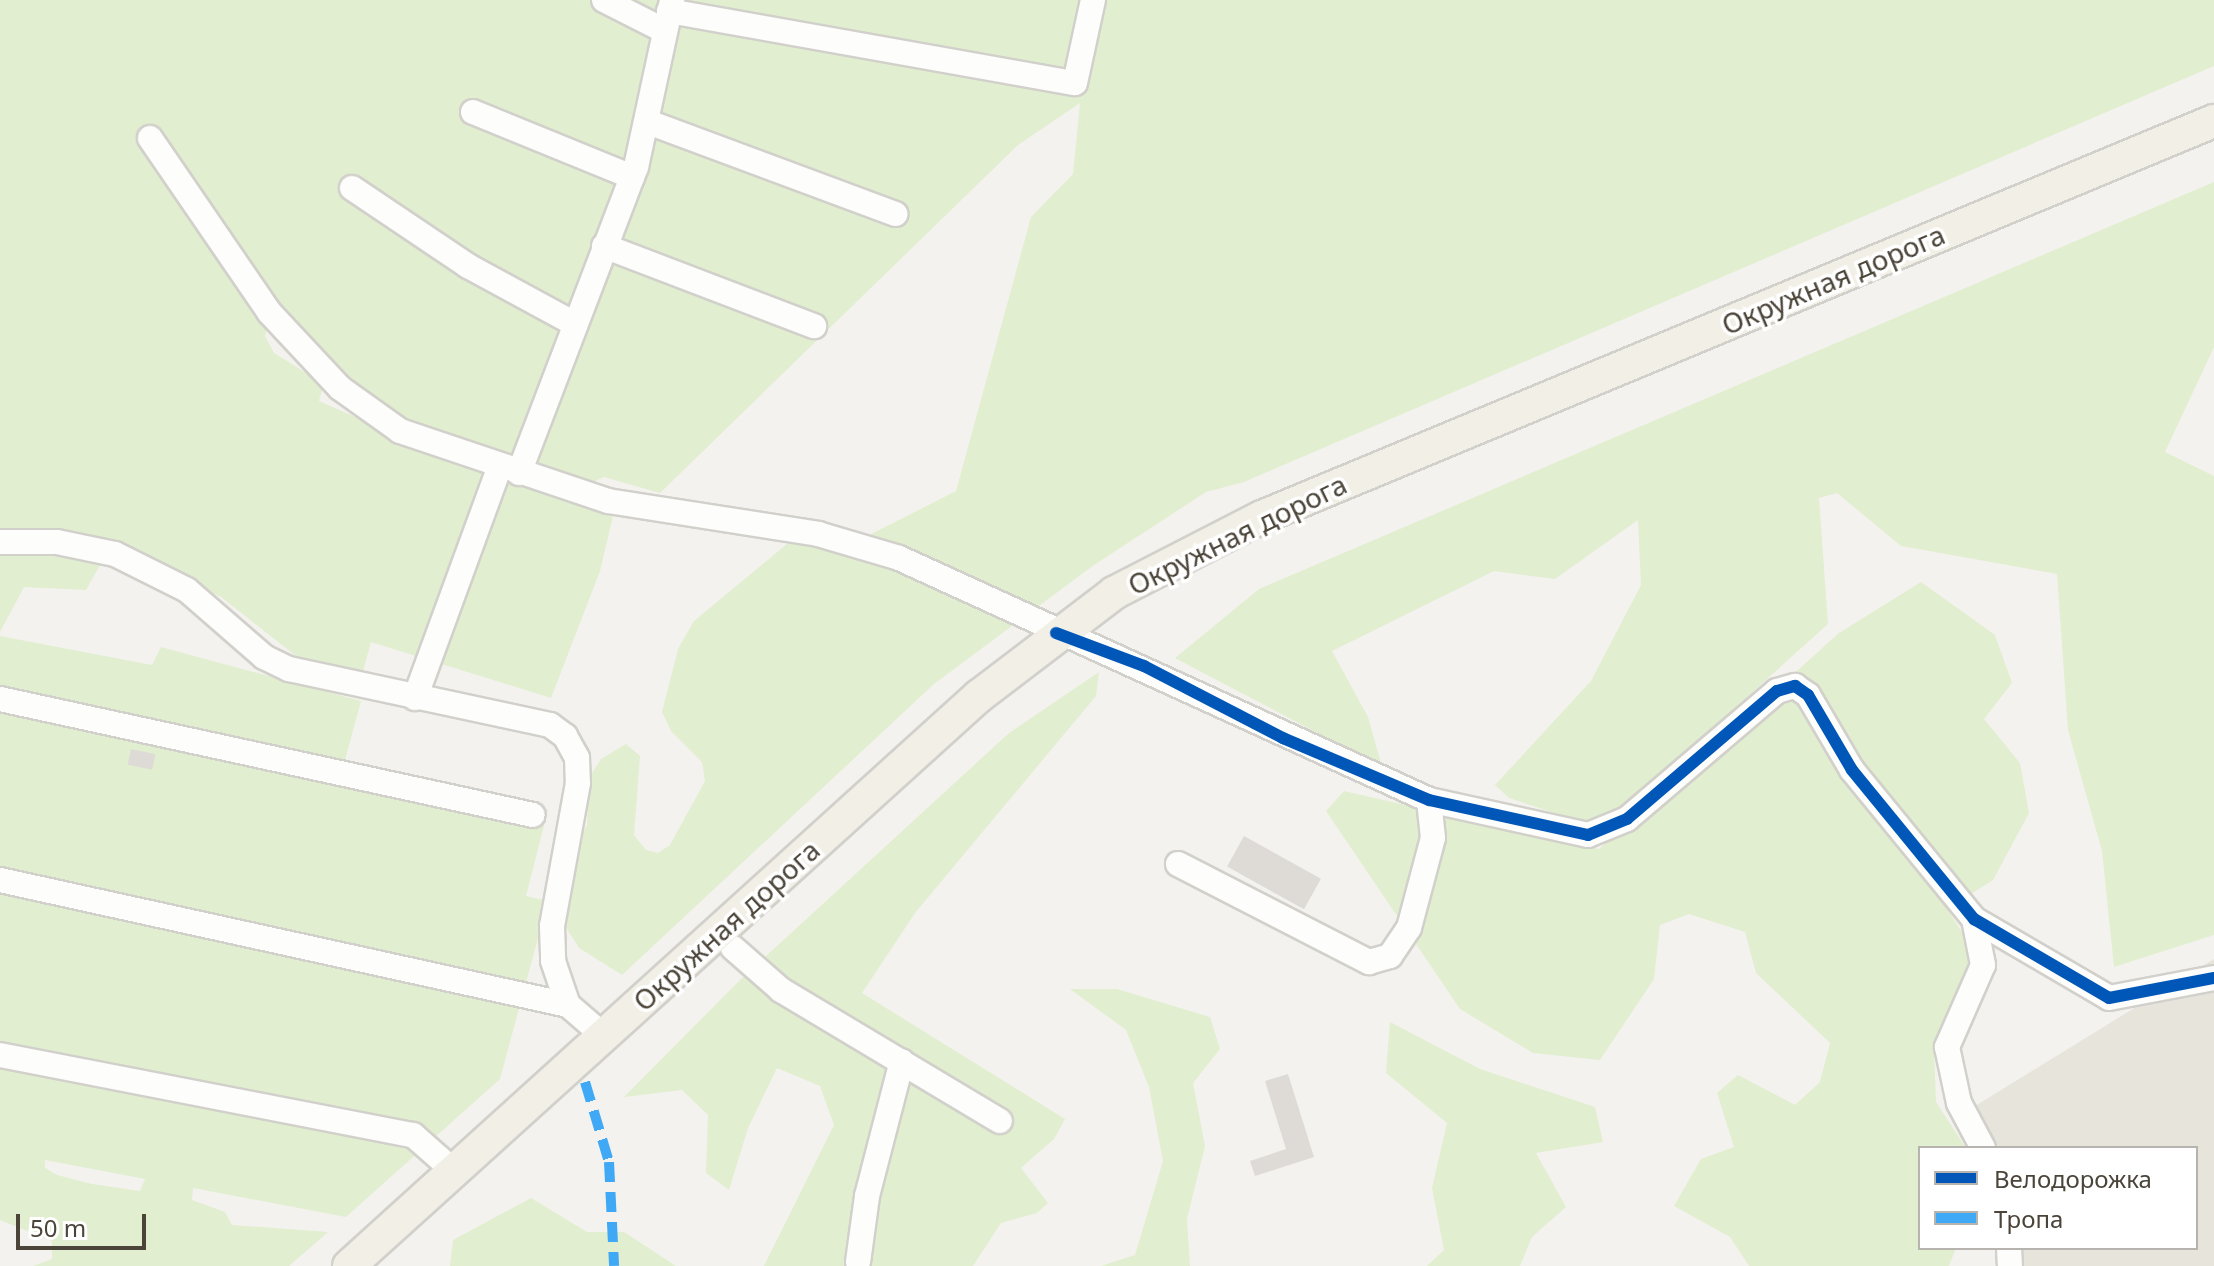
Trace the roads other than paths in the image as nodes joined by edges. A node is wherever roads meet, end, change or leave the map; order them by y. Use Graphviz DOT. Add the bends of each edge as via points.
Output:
graph roads {
  1 [pos="604,0"];
  2 [pos="1093,0"];
  3 [pos="669,14"];
  4 [pos="473,112"];
  5 [pos="2214,121"];
  6 [pos="648,122"];
  7 [pos="150,138"];
  8 [pos="2214,145"];
  9 [pos="632,177"];
  10 [pos="352,188"];
  11 [pos="895,214"];
  12 [pos="604,246"];
  13 [pos="573,323"];
  14 [pos="814,326"];
  15 [pos="509,469"];
  16 [pos="0,542"];
  17 [pos="1070,636"];
  18 [pos="415,698"];
  19 [pos="0,699"];
  20 [pos="1429,800"];
  21 [pos="533,815"];
  22 [pos="1178,864"];
  23 [pos="0,880"];
  24 [pos="1974,919"];
  25 [pos="733,948"];
  26 [pos="2214,978"];
  27 [pos="568,1005"];
  28 [pos="604,1036"];
  29 [pos="0,1055"];
  30 [pos="902,1061"];
  31 [pos="1000,1121"];
  32 [pos="1982,1146"];
  33 [pos="454,1171"];
  34 [pos="858,1262"];
  35 [pos="349,1266"];
  36 [pos="381,1266"];
  1 -- 3 [label="street"];
  2 -- 3 [label="street" via="1075,83"];
  3 -- 6 [label="street"];
  4 -- 9 [label="street"];
  5 -- 17 [label="main road, Окружная дорога" via="1225,533"];
  6 -- 9 [label="street"];
  6 -- 11 [label="street"];
  7 -- 15 [label="street" via="242,277 340,388 400,431"];
  8 -- 17 [label="main road, Окружная дорога" via="1271,537"];
  9 -- 12 [label="street"];
  10 -- 13 [label="street" via="468,266"];
  12 -- 13 [label="street"];
  12 -- 14 [label="street"];
  13 -- 15 [label="street"];
  15 -- 17 [label="street" via="635,507 836,538 932,571"];
  15 -- 18 [label="street"];
  16 -- 18 [label="street" via="57,542 115,554 187,590 264,657"];
  17 -- 20 [label="street" via="1283,738"];
  17 -- 25 [label="main road, Окружная дорога"];
  17 -- 28 [label="main road, Окружная дорога"];
  18 -- 27 [label="street" via="550,725 565,736 577,758 552,926 553,961"];
  19 -- 21 [label="street"];
  20 -- 22 [label="street" via="1433,838 1409,928 1390,956 1369,962"];
  20 -- 24 [label="street" via="1588,835 1607,830 1777,691 1795,686 1808,695 1852,770"];
  23 -- 27 [label="street"];
  24 -- 26 [label="street" via="2109,998"];
  24 -- 32 [label="street" via="1983,965 1947,1047 1959,1103"];
  25 -- 30 [label="street" via="781,990"];
  25 -- 36 [label="main road, Окружная дорога"];
  27 -- 28 [label="street"];
  28 -- 33 [label="main road, Окружная дорога"];
  29 -- 33 [label="street" via="413,1135"];
  30 -- 31 [label="street"];
  30 -- 34 [label="street" via="867,1196"];
  33 -- 35 [label="main road, Окружная дорога"];
}
